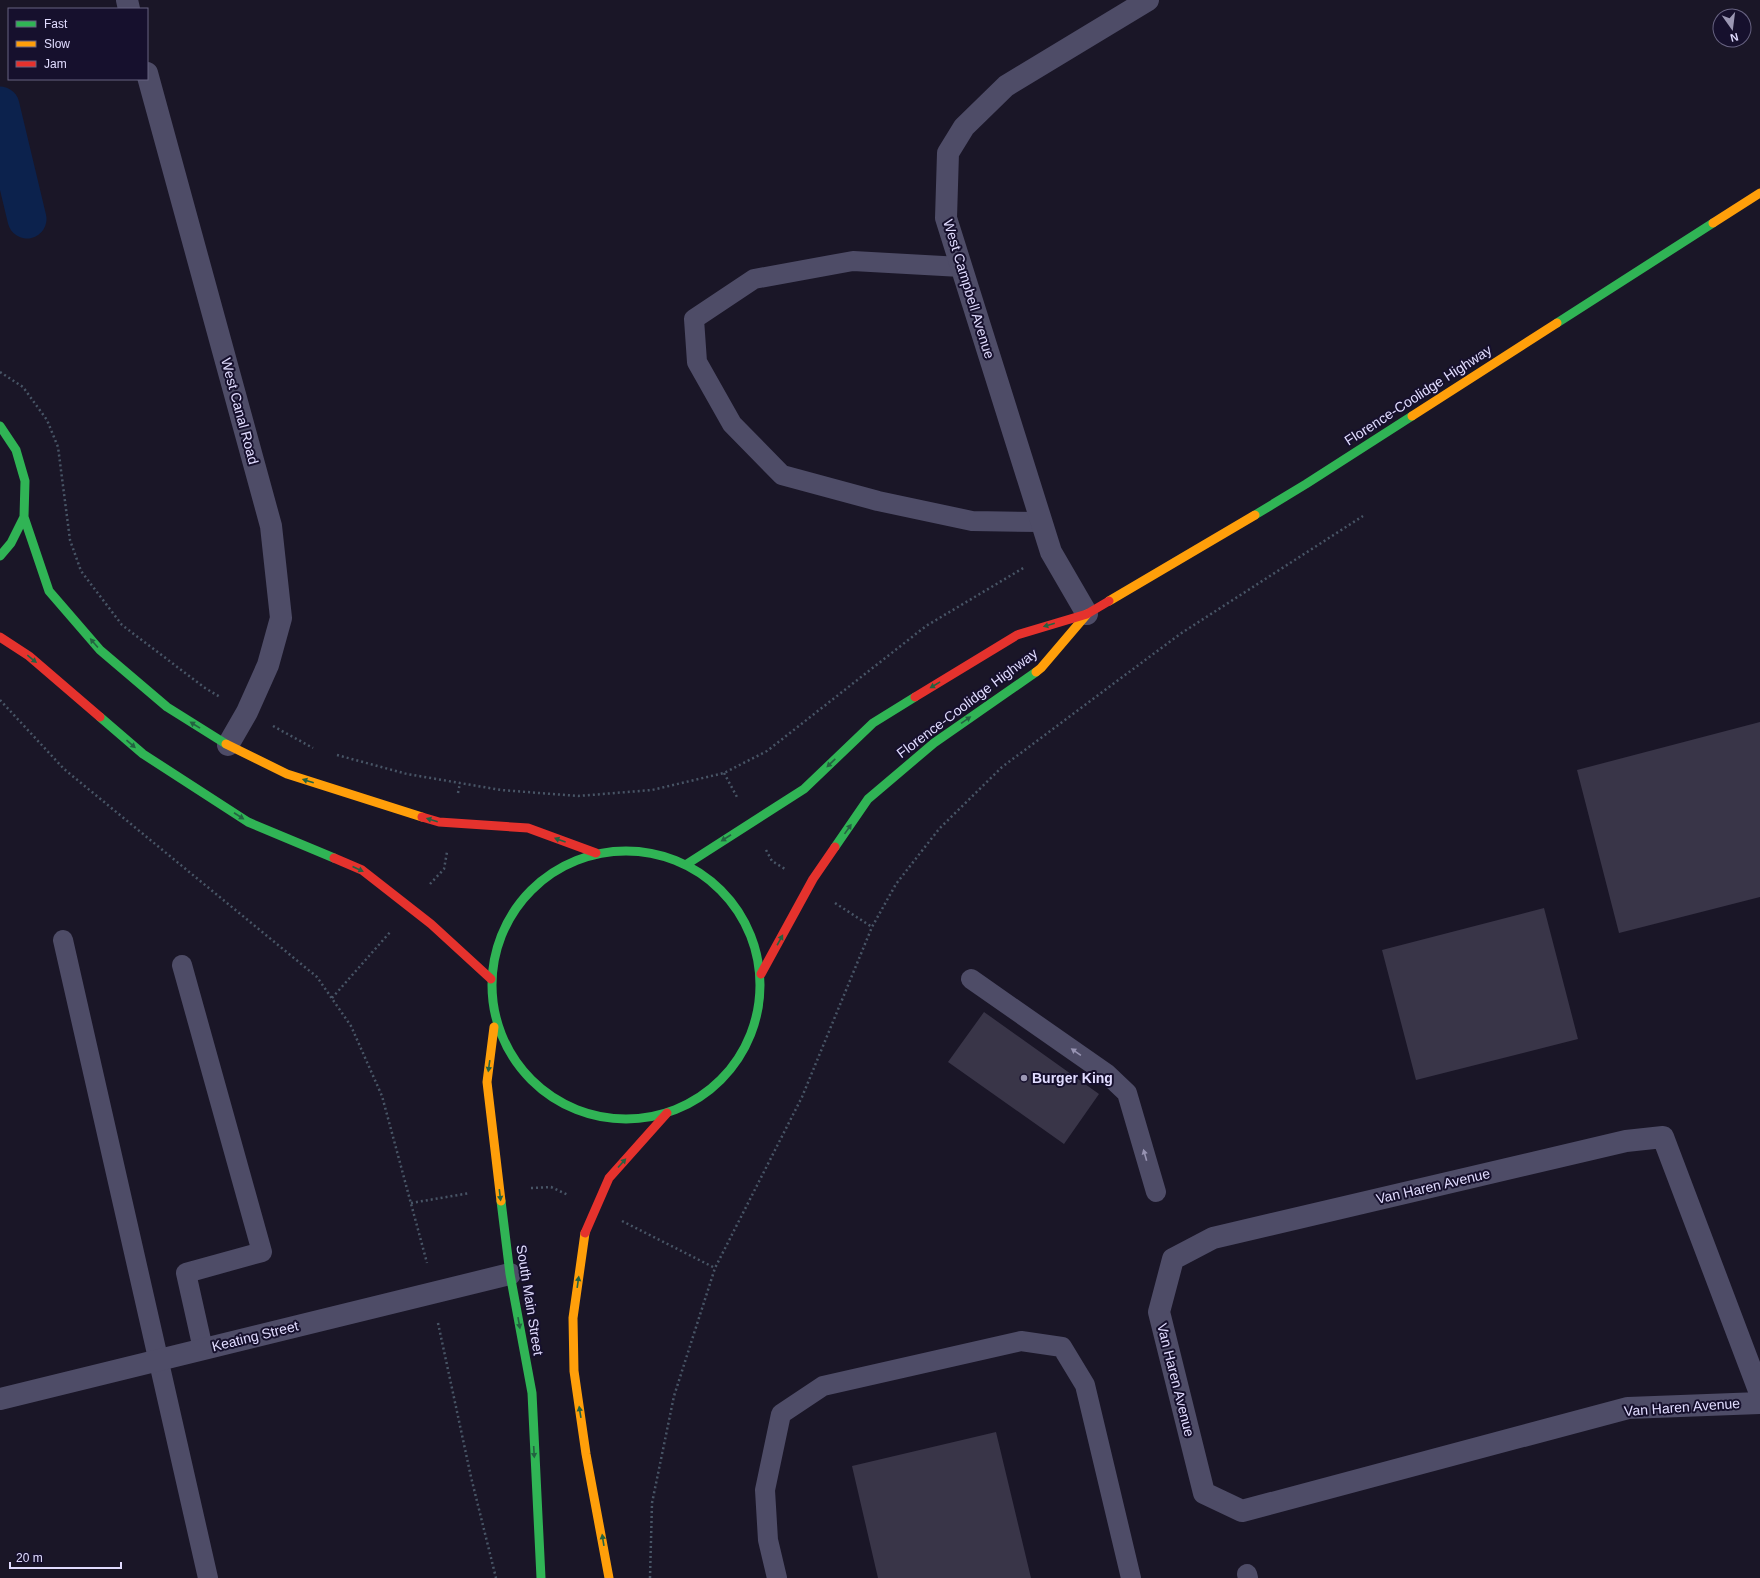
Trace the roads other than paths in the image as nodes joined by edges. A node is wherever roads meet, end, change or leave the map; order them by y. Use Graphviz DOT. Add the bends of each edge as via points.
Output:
graph roads {
  1 [pos="1148,0"];
  2 [pos="148,77"];
  3 [pos="1760,193"];
  4 [pos="961,267"];
  5 [pos="0,426"];
  6 [pos="24,517"];
  7 [pos="1042,522"];
  8 [pos="0,556"];
  9 [pos="1087,614"];
  10 [pos="0,637"];
  11 [pos="228,745"];
  12 [pos="596,853"];
  13 [pos="687,864"];
  14 [pos="63,940"];
  15 [pos="182,965"];
  16 [pos="762,974"];
  17 [pos="492,979"];
  18 [pos="971,979"];
  19 [pos="494,1027"];
  20 [pos="667,1113"];
  21 [pos="1156,1192"];
  22 [pos="510,1274"];
  23 [pos="203,1349"];
  24 [pos="158,1360"];
  25 [pos="1760,1393"];
  26 [pos="0,1399"];
  27 [pos="1760,1402"];
  28 [pos="208,1578"];
  29 [pos="542,1578"];
  30 [pos="609,1578"];
  31 [pos="776,1578"];
  32 [pos="1131,1578"];
  1 -- 4 [label="street, West Campbell Avenue" via="1006,86 964,126 948,152 946,218"];
  2 -- 11 [label="street, West Canal Road" via="271,526 281,618 268,665"];
  3 -- 9 [label="main road, Florence-Coolidge Highway" via="1306,484"];
  4 -- 7 [label="street, West Campbell Avenue"];
  4 -- 7 [label="lane" via="853,260 754,280 694,319 697,362 732,424 782,475 878,501 972,521"];
  5 -- 6 [label="main road" via="16,450 25,481"];
  6 -- 8 [label="main road" via="11,543"];
  11 -- 6 [label="main road, one-way" via="167,707 100,650 49,591"];
  7 -- 9 [label="street, West Campbell Avenue" via="1052,552"];
  9 -- 13 [label="main road, Florence-Coolidge Highway, one-way" via="1017,635 872,723 804,789"];
  16 -- 9 [label="main road, Florence-Coolidge Highway, one-way" via="813,879 868,799 934,743 1040,668"];
  10 -- 17 [label="main road, one-way" via="29,656 143,754 248,822 362,870 431,924"];
  12 -- 11 [label="main road, one-way" via="528,828 439,822 287,774"];
  12 -- 13 [label="main road" via="643,851"];
  12 -- 17 [label="main road, South Main Street" via="556,870 523,899 500,936"];
  13 -- 16 [label="main road" via="724,891 750,929"];
  14 -- 24 [label="lane"];
  15 -- 23 [label="lane" via="262,1252 186,1272"];
  16 -- 20 [label="main road" via="761,1001 755,1028 735,1065 705,1094"];
  17 -- 19 [label="main road, South Main Street"];
  21 -- 18 [label="lane, one-way" via="1127,1093 1107,1074"];
  19 -- 20 [label="main road" via="534,1082 563,1103 596,1116 632,1119"];
  19 -- 22 [label="main road, South Main Street, one-way" via="487,1082"];
  30 -- 20 [label="main road, one-way" via="586,1454 574,1371 573,1318 586,1229 595,1208 609,1178"];
  22 -- 23 [label="street, Keating Street"];
  22 -- 29 [label="main road, South Main Street, one-way" via="532,1393"];
  23 -- 24 [label="street, Keating Street"];
  24 -- 26 [label="street, Keating Street"];
  24 -- 28 [label="lane"];
  25 -- 27 [label="street, Van Haren Avenue" via="1663,1137 1626,1141 1214,1238 1173,1259 1159,1312 1204,1493 1242,1511 1628,1408"];
  31 -- 32 [label="lane" via="768,1540 765,1490 781,1414 823,1386 1021,1341 1062,1347 1085,1385"];
}
